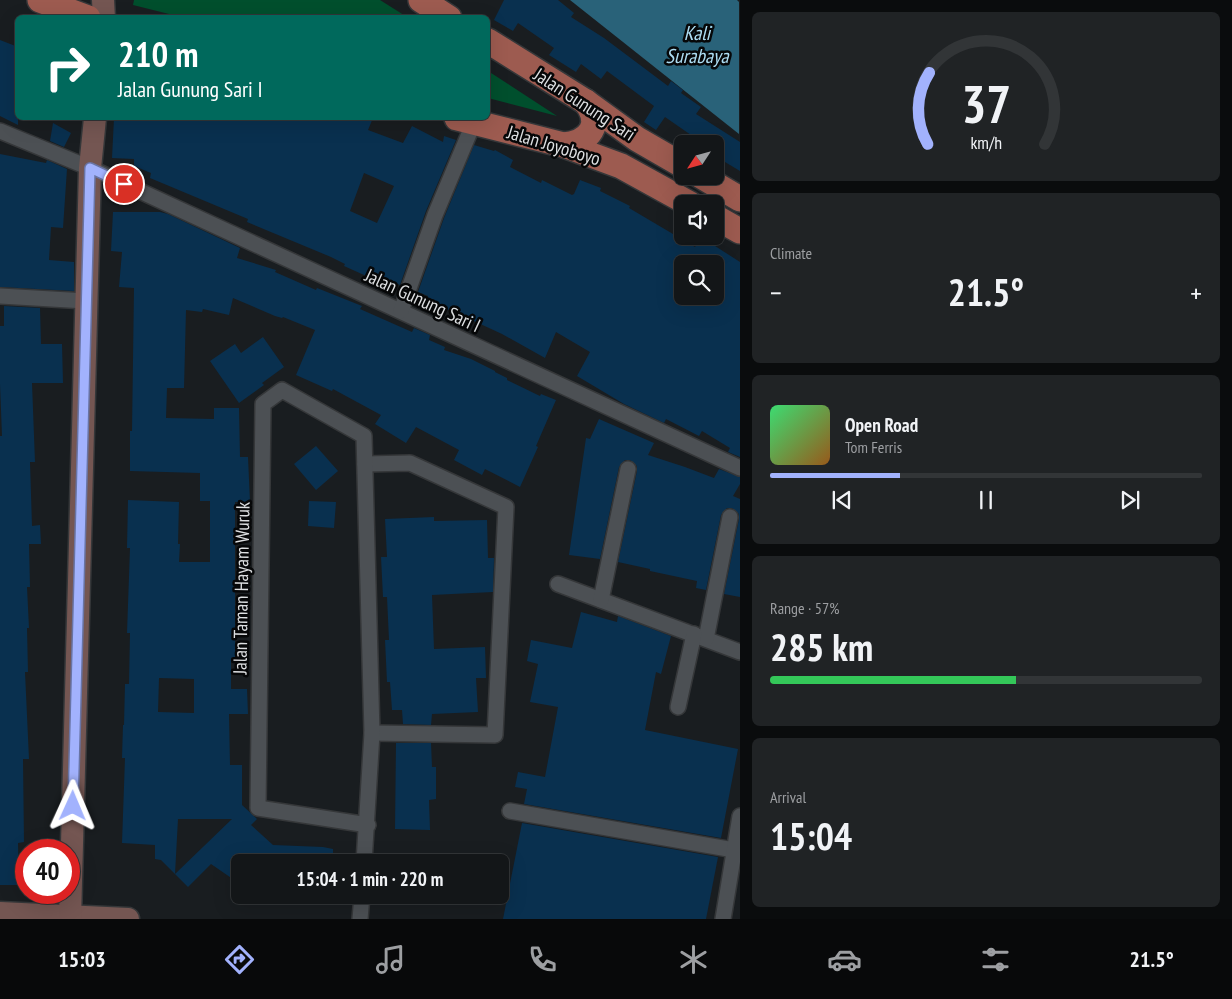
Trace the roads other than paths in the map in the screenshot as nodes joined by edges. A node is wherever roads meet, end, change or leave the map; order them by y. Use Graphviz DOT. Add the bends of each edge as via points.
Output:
graph roads {
  1 [pos="40,0"];
  2 [pos="103,0"];
  3 [pos="421,0"];
  4 [pos="80,15"];
  5 [pos="104,15"];
  6 [pos="444,15"];
  7 [pos="490,42"];
  8 [pos="586,102"];
  9 [pos="95,120"];
  10 [pos="465,120"];
  11 [pos="0,131"];
  12 [pos="637,139"];
  13 [pos="564,145"];
  14 [pos="674,160"];
  15 [pos="621,166"];
  16 [pos="90,168"];
  17 [pos="717,185"];
  18 [pos="674,195"];
  19 [pos="740,198"];
  20 [pos="724,222"];
  21 [pos="740,231"];
  22 [pos="0,296"];
  23 [pos="86,301"];
  24 [pos="401,311"];
  25 [pos="365,464"];
  26 [pos="740,468"];
  27 [pos="628,469"];
  28 [pos="730,517"];
  29 [pos="558,584"];
  30 [pos="601,600"];
  31 [pos="700,637"];
  32 [pos="740,652"];
  33 [pos="678,707"];
  34 [pos="372,732"];
  35 [pos="510,811"];
  36 [pos="740,816"];
  37 [pos="368,825"];
  38 [pos="734,850"];
  39 [pos="365,854"];
  40 [pos="361,904"];
  41 [pos="0,913"];
  42 [pos="70,918"];
  43 [pos="128,919"];
  44 [pos="360,919"];
  45 [pos="723,919"];
  1 -- 4 [label="main road"];
  2 -- 5 [label="street"];
  3 -- 6 [label="main road"];
  7 -- 8 [label="main road, Jalan Gunung Sari"];
  8 -- 12 [label="main road, Jalan Gunung Sari"];
  8 -- 13 [label="main road" via="594,117 590,134 583,141"];
  9 -- 16 [label="street"];
  10 -- 13 [label="main road, Jalan Joyoboyo"];
  10 -- 24 [label="street"];
  11 -- 16 [label="street, Jalan Gunung Sari I"];
  12 -- 14 [label="main road, Jalan Gunung Sari"];
  12 -- 15 [label="main road" via="625,139 616,148"];
  13 -- 15 [label="main road, Jalan Joyoboyo"];
  15 -- 18 [label="main road, Jalan Gunung Sari"];
  16 -- 23 [label="street"];
  16 -- 24 [label="street, Jalan Gunung Sari I"];
  17 -- 19 [label="main road"];
  20 -- 21 [label="main road"];
  22 -- 23 [label="street"];
  23 -- 42 [label="street"];
  24 -- 26 [label="street, Jalan Gunung Sari I"];
  25 -- 34 [label="street, Jalan Taman Hayam Wuruk"];
  25 -- 34 [label="street" via="410,463 506,507 495,735"];
  25 -- 37 [label="street, Jalan Taman Hayam Wuruk" via="364,436 282,390 263,404 258,808"];
  27 -- 30 [label="street"];
  28 -- 31 [label="street"];
  29 -- 30 [label="street"];
  30 -- 31 [label="street"];
  31 -- 32 [label="street"];
  31 -- 33 [label="street"];
  34 -- 37 [label="street, Jalan Taman Hayam Wuruk"];
  35 -- 38 [label="street"];
  36 -- 38 [label="street"];
  37 -- 39 [label="street, Jalan Taman Hayam Wuruk"];
  38 -- 45 [label="street"];
  40 -- 44 [label="street"];
  41 -- 42 [label="street"];
  42 -- 43 [label="street"];
}
